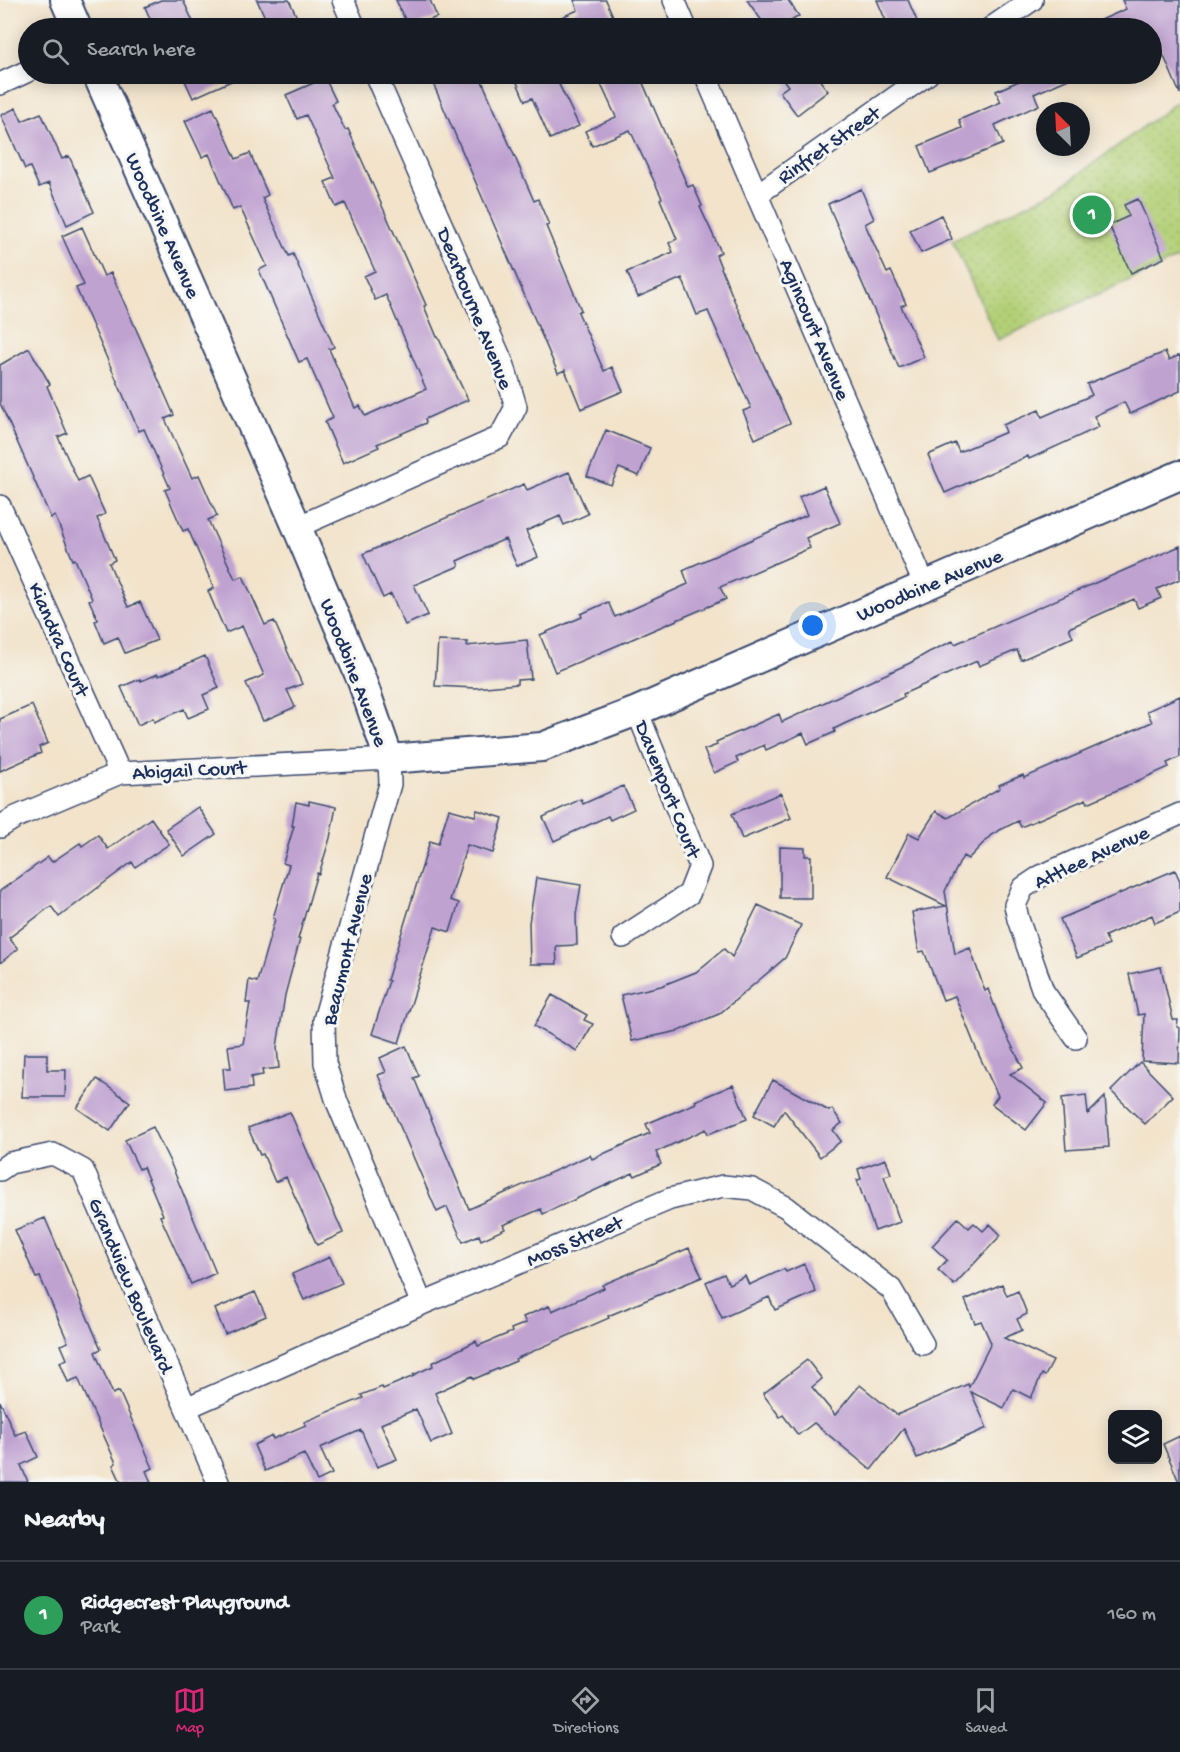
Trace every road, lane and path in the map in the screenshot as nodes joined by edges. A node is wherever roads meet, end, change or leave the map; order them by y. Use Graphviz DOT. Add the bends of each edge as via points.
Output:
graph roads {
  1 [pos="65,0"];
  2 [pos="343,0"];
  3 [pos="674,0"];
  4 [pos="1032,0"];
  5 [pos="73,18"];
  6 [pos="351,18"];
  7 [pos="682,18"];
  8 [pos="1006,18"];
  9 [pos="18,76"];
  10 [pos="0,84"];
  11 [pos="101,84"];
  12 [pos="379,84"];
  13 [pos="709,84"];
  14 [pos="914,84"];
  15 [pos="758,194"];
  16 [pos="1180,476"];
  17 [pos="0,506"];
  18 [pos="297,527"];
  19 [pos="925,586"];
  20 [pos="637,711"];
  21 [pos="389,759"];
  22 [pos="120,773"];
  23 [pos="1180,814"];
  24 [pos="0,827"];
  25 [pos="623,937"];
  26 [pos="1076,1038"];
  27 [pos="0,1170"];
  28 [pos="422,1304"];
  29 [pos="923,1344"];
  30 [pos="186,1408"];
  31 [pos="218,1482"];
  1 -- 5 [label="street"];
  2 -- 6 [label="street"];
  3 -- 7 [label="street"];
  4 -- 8 [label="street"];
  9 -- 10 [label="street"];
  11 -- 18 [label="street, Woodbine Avenue"];
  12 -- 18 [label="street, Dearbourne Avenue" via="504,366 516,407 500,437"];
  13 -- 15 [label="street, Agincourt Avenue"];
  14 -- 15 [label="street, Rinfret Street"];
  15 -- 19 [label="street, Agincourt Avenue"];
  16 -- 19 [label="street, Woodbine Avenue"];
  17 -- 22 [label="street, Kiandra Court"];
  18 -- 21 [label="street, Woodbine Avenue" via="362,681"];
  19 -- 20 [label="street, Woodbine Avenue"];
  20 -- 21 [label="street, Woodbine Avenue" via="542,747"];
  20 -- 25 [label="street, Davenport Court" via="700,866 689,894"];
  21 -- 22 [label="street, Abigail Court"];
  21 -- 28 [label="street, Beaumont Avenue" via="390,784 324,1020 325,1063 337,1102"];
  22 -- 24 [label="street, Abigail Court"];
  23 -- 26 [label="street, Attlee Avenue" via="1041,876 1023,888 1015,905 1042,991"];
  27 -- 30 [label="street, Grandview Boulevard" via="10,1163 53,1154 83,1170"];
  28 -- 29 [label="street, Moss Street" via="670,1199 723,1186 752,1190 786,1207 891,1289"];
  28 -- 30 [label="street, Moss Street"];
  30 -- 31 [label="street, Grandview Boulevard"];
}
